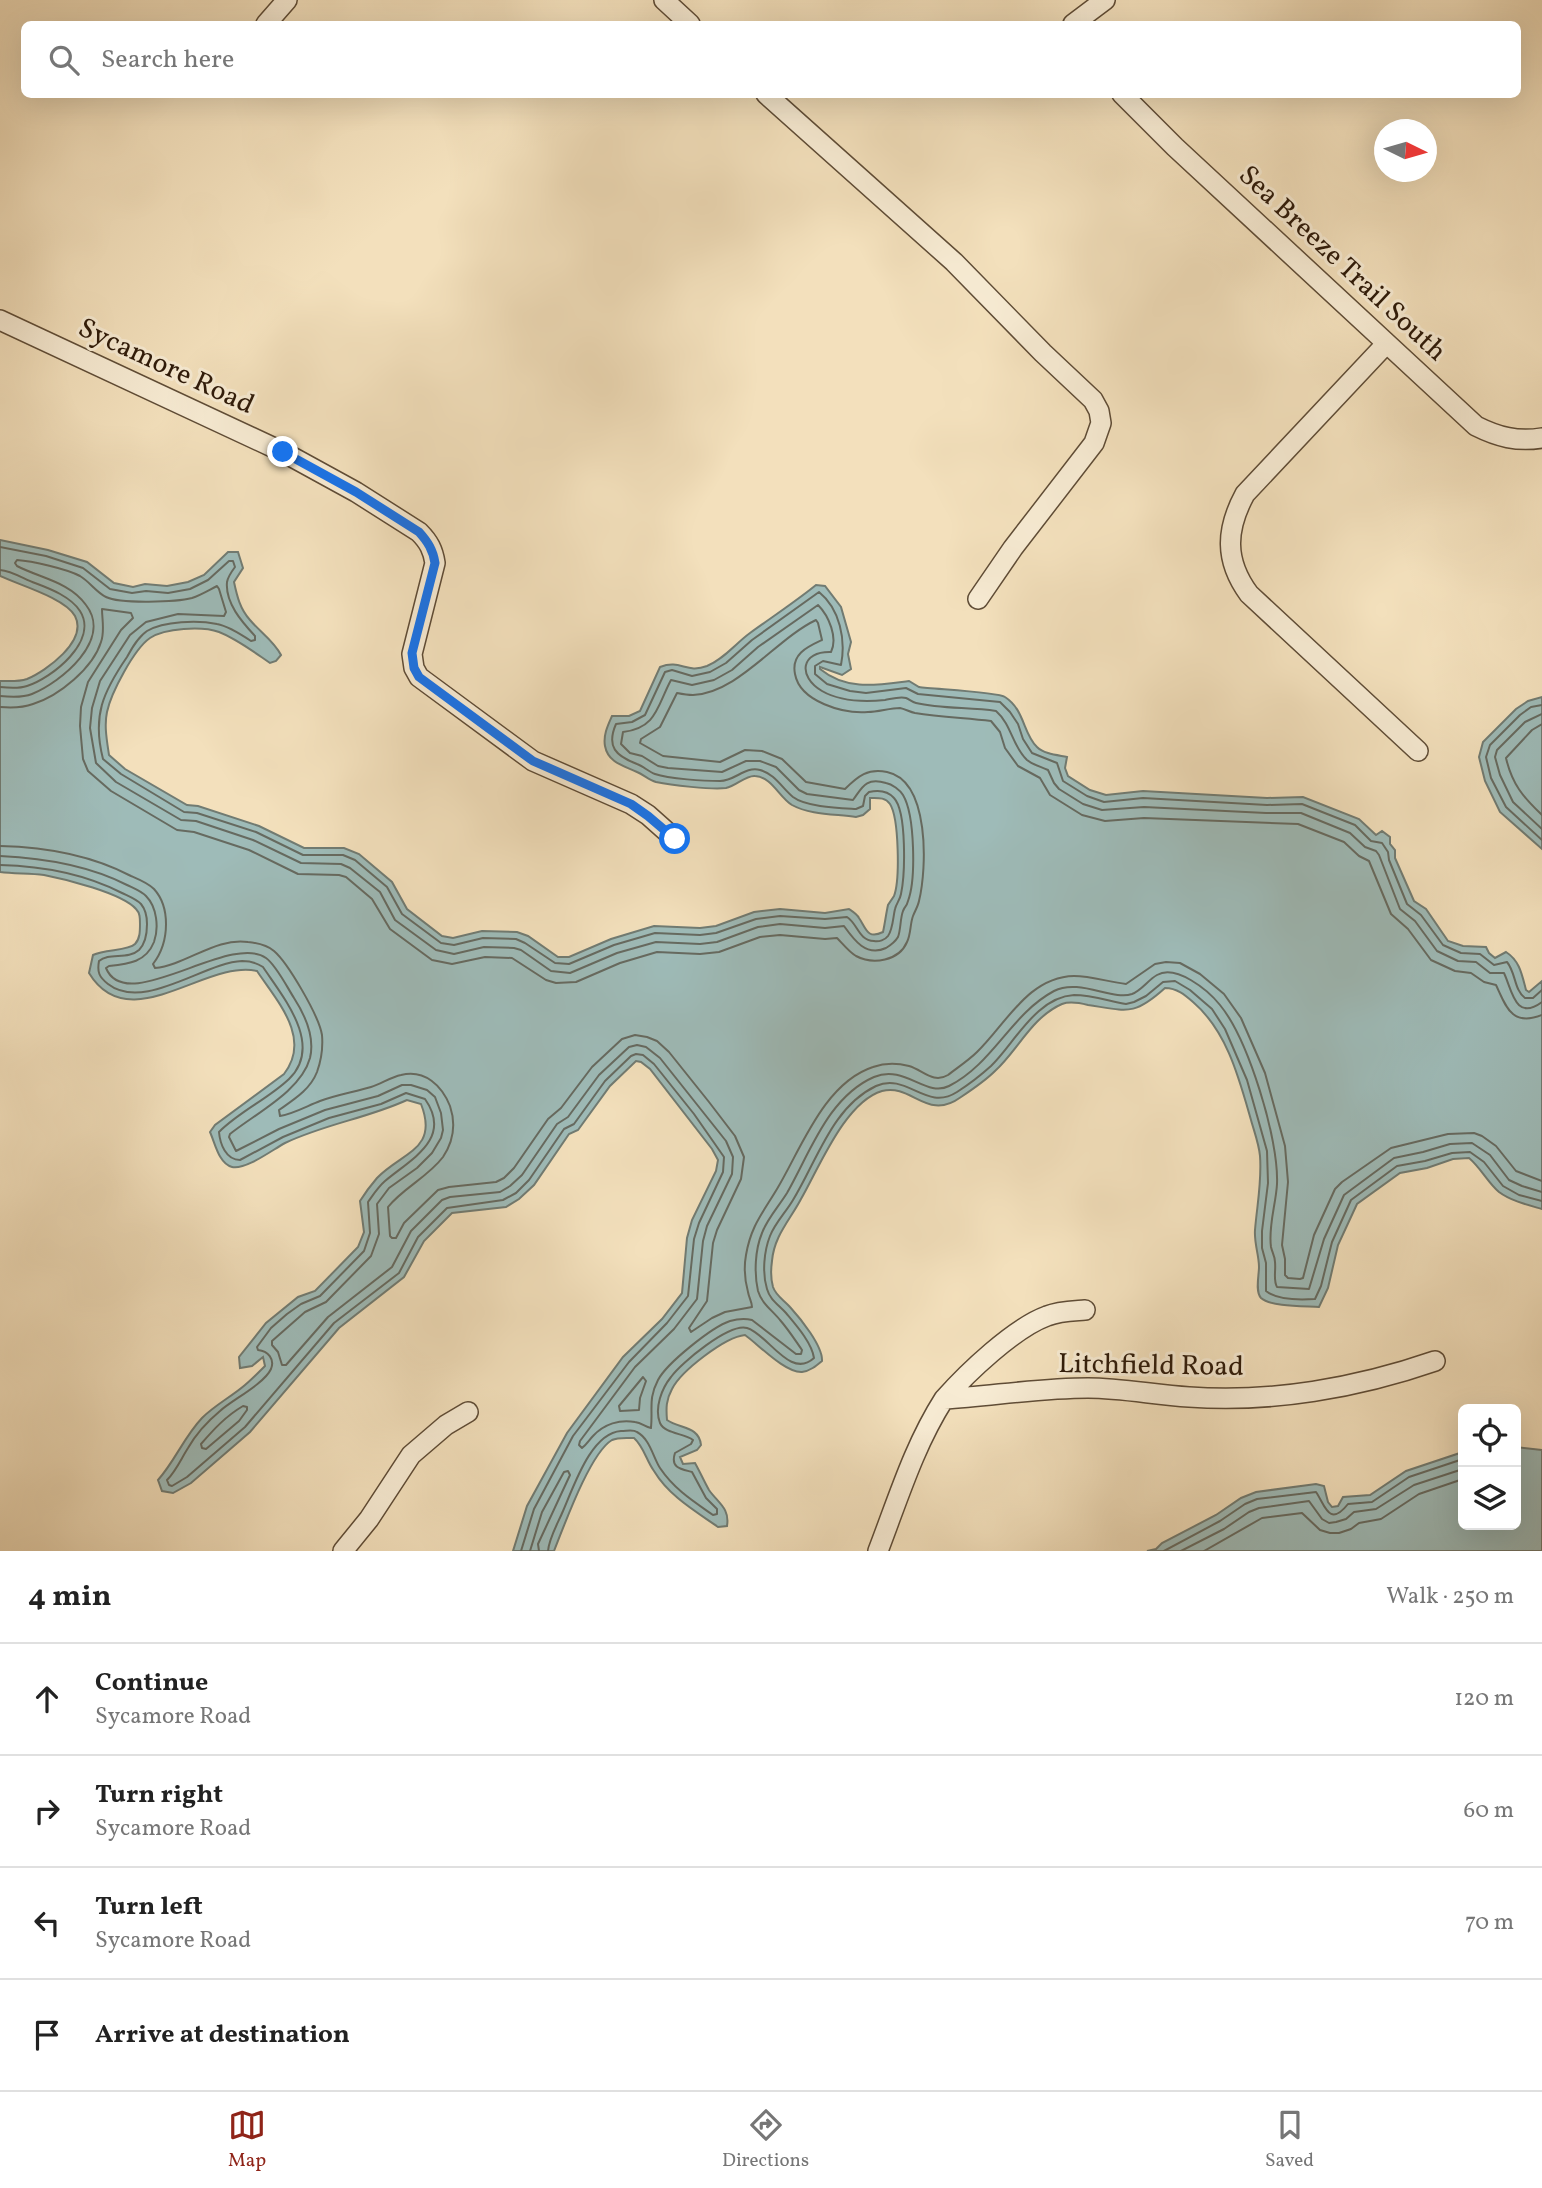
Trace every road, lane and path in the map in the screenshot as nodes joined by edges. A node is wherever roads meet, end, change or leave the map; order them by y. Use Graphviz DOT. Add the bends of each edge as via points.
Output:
graph roads {
  1 [pos="287,0"];
  2 [pos="664,0"];
  3 [pos="1105,0"];
  4 [pos="269,21"];
  5 [pos="687,21"];
  6 [pos="1077,21"];
  7 [pos="770,98"];
  8 [pos="1126,98"];
  9 [pos="0,320"];
  10 [pos="1386,344"];
  11 [pos="1542,438"];
  12 [pos="978,599"];
  13 [pos="1418,751"];
  14 [pos="675,839"];
  15 [pos="1085,1310"];
  16 [pos="1435,1361"];
  17 [pos="944,1399"];
  18 [pos="468,1412"];
  19 [pos="343,1551"];
  20 [pos="878,1551"];
  1 -- 4 [label="street"];
  2 -- 5 [label="street"];
  3 -- 6 [label="street"];
  7 -- 12 [label="street" via="954,262 1099,411 1101,423 1094,443"];
  8 -- 10 [label="street, Sea Breeze Trail South"];
  9 -- 14 [label="street, Sycamore Road" via="283,452 419,532 433,551 435,563 412,653 419,677 533,761 631,804"];
  10 -- 11 [label="street, Sea Breeze Trail South" via="1476,426 1506,439"];
  10 -- 13 [label="street" via="1245,494 1231,527 1230,548 1248,594"];
  15 -- 17 [label="street" via="1045,1316 1028,1325 977,1365"];
  16 -- 17 [label="street, Litchfield Road" via="1362,1383 1285,1395 1232,1399 1086,1388"];
  17 -- 20 [label="street" via="917,1447"];
  18 -- 19 [label="street" via="411,1455"];
}
